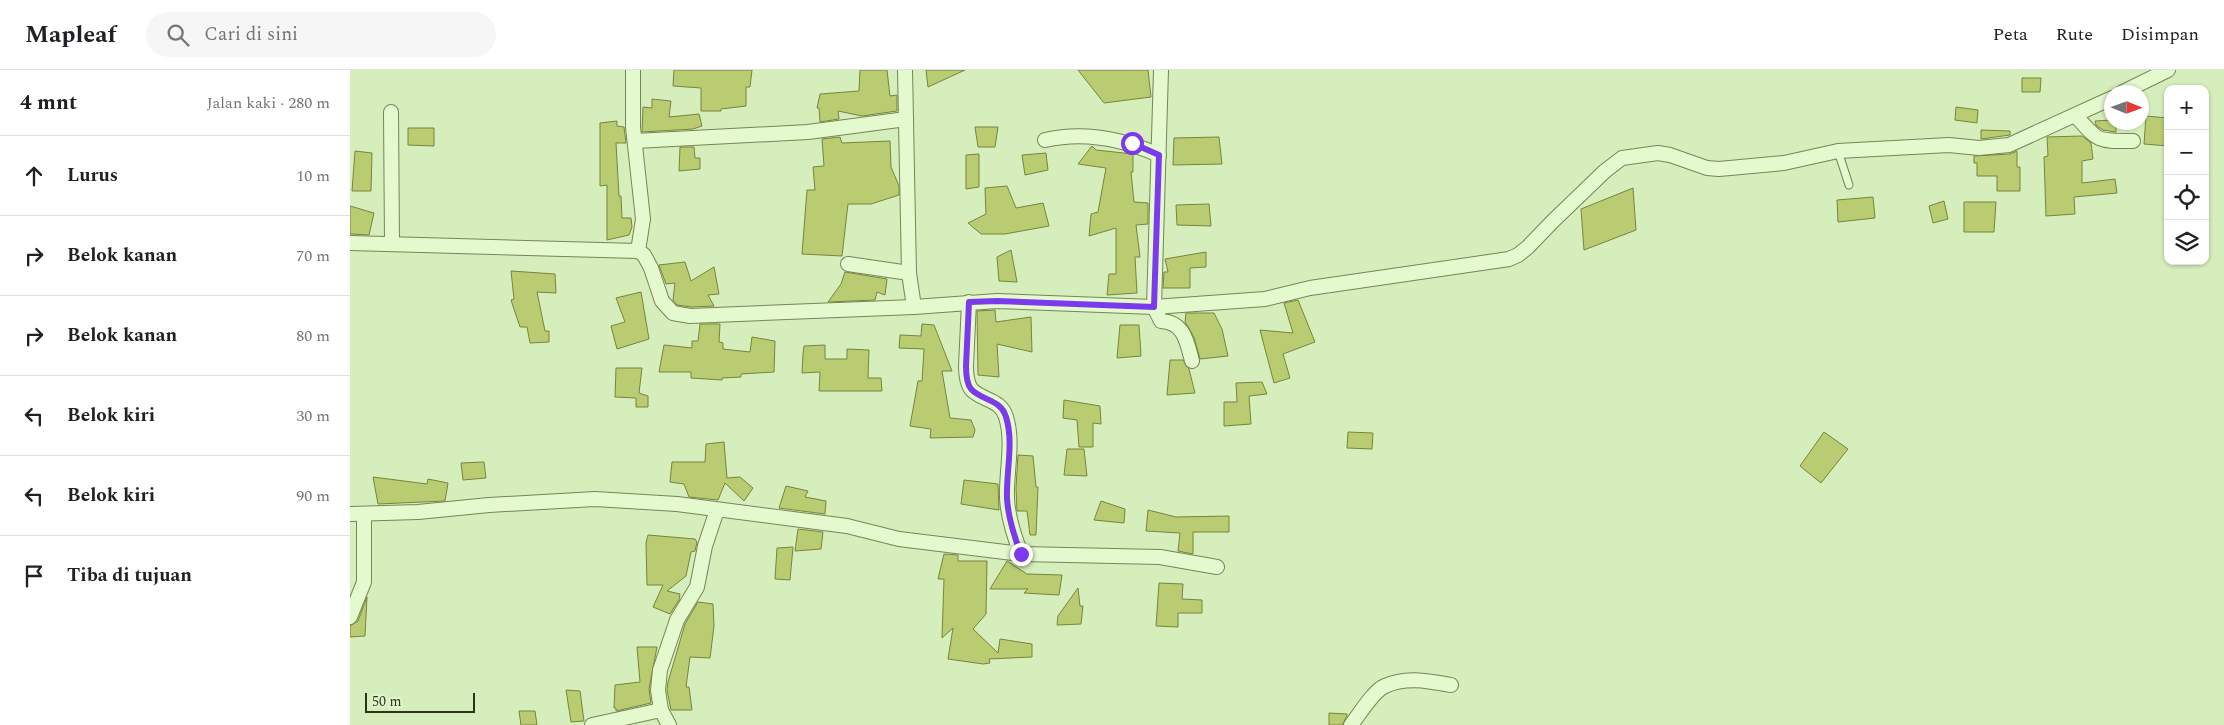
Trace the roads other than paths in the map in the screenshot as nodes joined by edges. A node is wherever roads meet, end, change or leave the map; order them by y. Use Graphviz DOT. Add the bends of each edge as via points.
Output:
graph roads {
  1 [pos="633,70"];
  2 [pos="905,70"];
  3 [pos="1162,70"];
  4 [pos="2168,70"];
  5 [pos="2137,85"];
  6 [pos="2104,102"];
  7 [pos="391,112"];
  8 [pos="2076,116"];
  9 [pos="906,119"];
  10 [pos="1045,140"];
  11 [pos="635,141"];
  12 [pos="2133,141"];
  13 [pos="1838,151"];
  14 [pos="1159,155"];
  15 [pos="1849,185"];
  16 [pos="350,243"];
  17 [pos="392,243"];
  18 [pos="638,250"];
  19 [pos="848,264"];
  20 [pos="909,273"];
  21 [pos="969,302"];
  22 [pos="914,307"];
  23 [pos="1154,307"];
  24 [pos="1192,361"];
  25 [pos="717,510"];
  26 [pos="357,514"];
  27 [pos="1021,554"];
  28 [pos="1217,567"];
  29 [pos="350,616"];
  30 [pos="1451,685"];
  31 [pos="661,710"];
  32 [pos="592,725"];
  33 [pos="669,725"];
  34 [pos="1351,725"];
  1 -- 11 [label="street"];
  2 -- 9 [label="street"];
  3 -- 14 [label="street"];
  4 -- 5 [label="street"];
  6 -- 8 [label="street"];
  7 -- 17 [label="street"];
  8 -- 12 [label="street" via="2095,138"];
  8 -- 13 [label="street" via="2009,144 1979,148 1949,145"];
  9 -- 11 [label="street" via="808,132"];
  9 -- 20 [label="street"];
  10 -- 14 [label="street" via="1093,137 1132,143"];
  11 -- 18 [label="street" via="643,219"];
  13 -- 15 [label="lane"];
  13 -- 23 [label="street" via="1784,163 1719,169 1664,154 1622,158 1598,177 1528,247 1509,259 1310,288 1265,299"];
  14 -- 23 [label="street"];
  16 -- 17 [label="street"];
  17 -- 18 [label="street"];
  18 -- 22 [label="street" via="651,268 662,301 673,313 690,316"];
  19 -- 20 [label="street"];
  20 -- 22 [label="street"];
  21 -- 22 [label="street"];
  21 -- 23 [label="street"];
  21 -- 27 [label="street" via="967,377 972,389 1002,407 1006,414 1007,499 1011,528"];
  23 -- 24 [label="street" via="1161,321 1172,322 1184,333"];
  25 -- 26 [label="street" via="595,499"];
  25 -- 27 [label="street" via="848,526 899,539"];
  25 -- 31 [label="street" via="705,546 697,587 683,606 660,670"];
  26 -- 29 [label="street" via="364,582"];
  27 -- 28 [label="street" via="1160,557"];
  30 -- 34 [label="street" via="1417,679 1383,686"];
  31 -- 32 [label="street"];
  31 -- 33 [label="street"];
}
